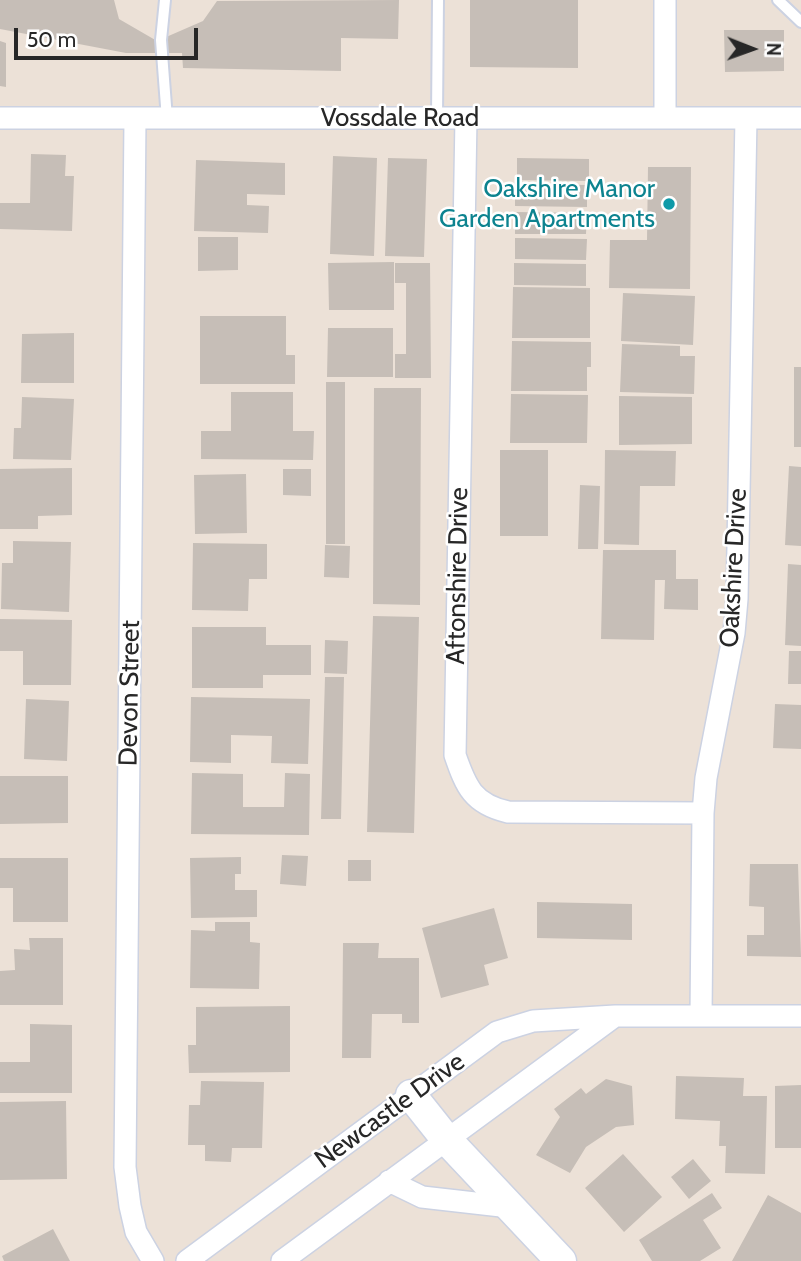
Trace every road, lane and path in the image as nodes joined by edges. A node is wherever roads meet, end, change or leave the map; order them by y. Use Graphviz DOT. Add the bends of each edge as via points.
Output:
graph roads {
  1 [pos="165,0"];
  2 [pos="438,0"];
  3 [pos="665,0"];
  4 [pos="778,0"];
  5 [pos="801,22"];
  6 [pos="438,117"];
  7 [pos="466,117"];
  8 [pos="0,118"];
  9 [pos="665,118"];
  10 [pos="746,118"];
  11 [pos="801,118"];
  12 [pos="135,119"];
  13 [pos="167,119"];
  14 [pos="703,813"];
  15 [pos="701,1015"];
  16 [pos="615,1016"];
  17 [pos="801,1016"];
  18 [pos="411,1095"];
  19 [pos="446,1139"];
  20 [pos="389,1181"];
  21 [pos="510,1207"];
  22 [pos="153,1261"];
  23 [pos="187,1261"];
  24 [pos="282,1261"];
  25 [pos="561,1261"];
  1 -- 13 [label="lane" via="161,40"];
  2 -- 6 [label="lane"];
  3 -- 9 [label="street"];
  4 -- 5 [label="lane"];
  6 -- 7 [label="street, Vossdale Road"];
  6 -- 13 [label="street, Vossdale Road"];
  7 -- 9 [label="street, Vossdale Road"];
  7 -- 14 [label="street, Aftonshire Drive" via="455,755 475,797 498,810"];
  8 -- 12 [label="street, Vossdale Road"];
  9 -- 10 [label="street, Vossdale Road"];
  10 -- 11 [label="street, Vossdale Road"];
  10 -- 14 [label="street, Oakshire Drive" via="737,599"];
  12 -- 13 [label="street, Vossdale Road"];
  12 -- 22 [label="street, Devon Street" via="125,1167 136,1231"];
  14 -- 15 [label="street, Oakshire Drive"];
  15 -- 16 [label="street, Newcastle Drive"];
  15 -- 17 [label="street, Newcastle Drive"];
  16 -- 18 [label="street, Newcastle Drive" via="533,1021 497,1032"];
  16 -- 19 [label="street"];
  18 -- 19 [label="street"];
  18 -- 23 [label="street, Newcastle Drive"];
  19 -- 20 [label="street"];
  19 -- 21 [label="street"];
  20 -- 21 [label="street" via="422,1197"];
  20 -- 24 [label="street"];
  21 -- 25 [label="street"];
}
